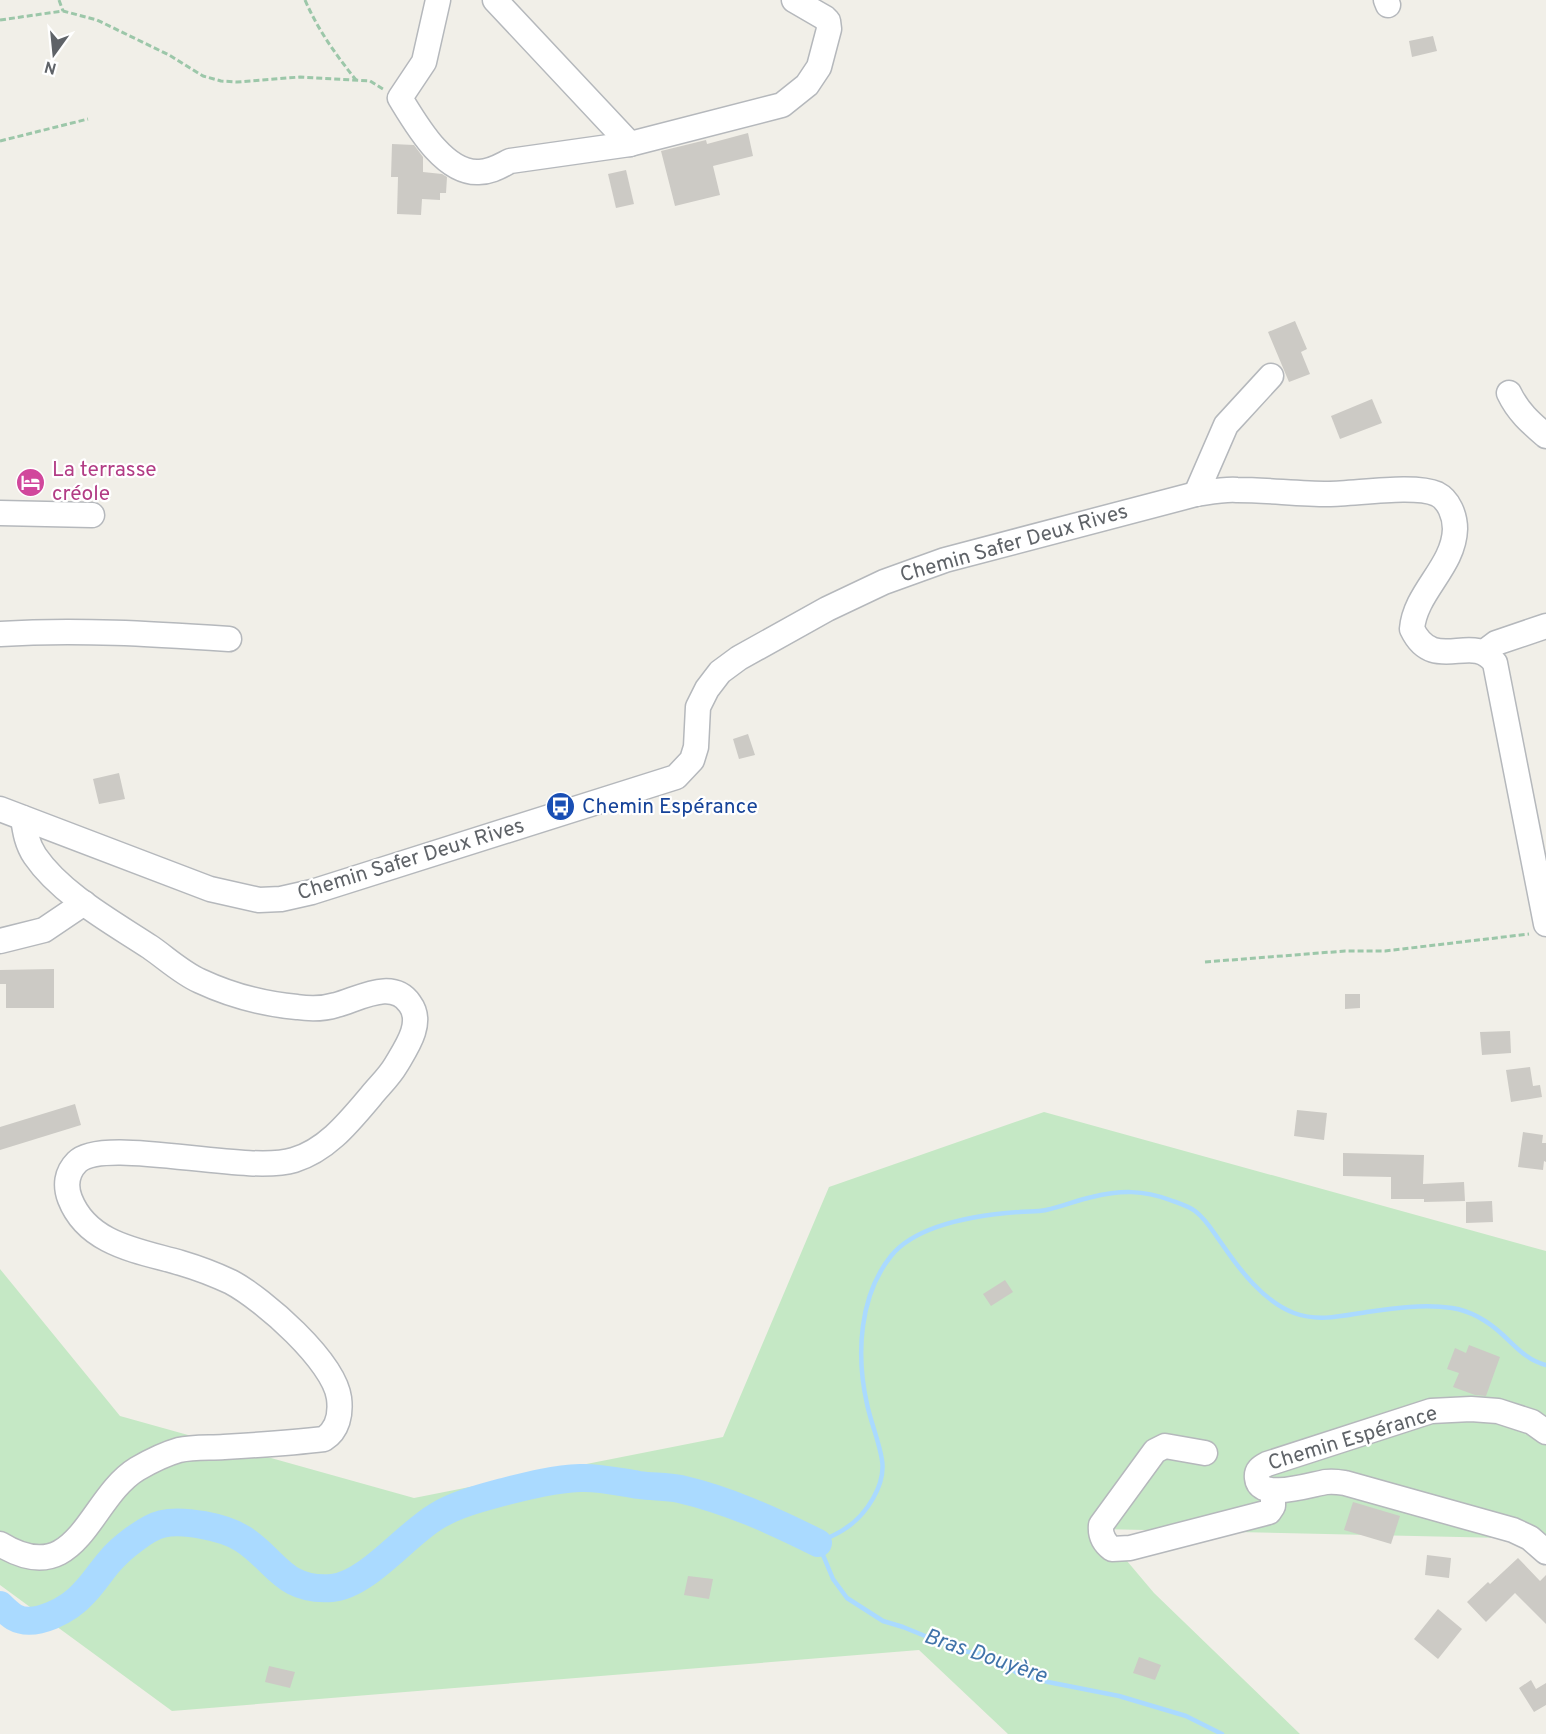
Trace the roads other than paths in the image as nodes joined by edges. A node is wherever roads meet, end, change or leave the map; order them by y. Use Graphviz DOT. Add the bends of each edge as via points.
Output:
graph roads {
  1 [pos="438,0"];
  2 [pos="495,0"];
  3 [pos="794,0"];
  4 [pos="630,144"];
  5 [pos="1271,376"];
  6 [pos="1509,393"];
  7 [pos="1546,436"];
  8 [pos="1196,494"];
  9 [pos="0,513"];
  10 [pos="92,515"];
  11 [pos="1546,626"];
  12 [pos="0,634"];
  13 [pos="230,639"];
  14 [pos="1484,652"];
  15 [pos="0,809"];
  16 [pos="23,818"];
  17 [pos="84,903"];
  18 [pos="1540,929"];
  19 [pos="0,941"];
  20 [pos="1546,1432"];
  21 [pos="1206,1453"];
  22 [pos="1273,1491"];
  23 [pos="0,1544"];
  24 [pos="1546,1552"];
  1 -- 4 [label="street" via="424,62 400,98 438,153 454,165 479,172 510,161"];
  2 -- 4 [label="street"];
  3 -- 4 [label="street" via="828,21 819,68 807,85 782,105"];
  5 -- 8 [label="street" via="1226,425"];
  6 -- 7 [label="street" via="1515,406"];
  8 -- 14 [label="street, Chemin Safer Deux Rives" via="1234,490 1327,494 1414,490 1440,495 1455,520 1452,543 1416,611 1412,628 1423,645 1434,650"];
  8 -- 16 [label="street, Chemin Safer Deux Rives" via="945,560 884,582 826,609 720,672 698,707 692,760 675,777 312,892 259,900 220,892"];
  9 -- 10 [label="street"];
  11 -- 14 [label="street, Chemin Safer Deux Rives" via="1496,643"];
  12 -- 13 [label="street" via="133,632"];
  14 -- 18 [label="street" via="1496,668"];
  15 -- 16 [label="street, Chemin Safer Deux Rives"];
  16 -- 17 [label="street" via="28,846 38,861"];
  17 -- 19 [label="street" via="44,930"];
  17 -- 23 [label="street" via="196,979 225,991 253,1000 321,1009 386,991 408,1000 415,1019 414,1032 392,1072 331,1140 295,1160 250,1164 111,1151 82,1157 69,1173 67,1187 76,1211 100,1236 232,1282 305,1343 323,1364 338,1392 339,1419 330,1436 301,1442 180,1450 123,1480 63,1551 27,1556"];
  20 -- 22 [label="street, Chemin Espérance" via="1532,1422 1498,1410 1431,1411 1267,1464 1257,1473 1257,1481"];
  21 -- 22 [label="street" via="1165,1446 1155,1451 1101,1525 1107,1545 1112,1550 1130,1548 1269,1512"];
  22 -- 24 [label="street, Chemin Espérance" via="1329,1481 1345,1483 1513,1530"];
}
